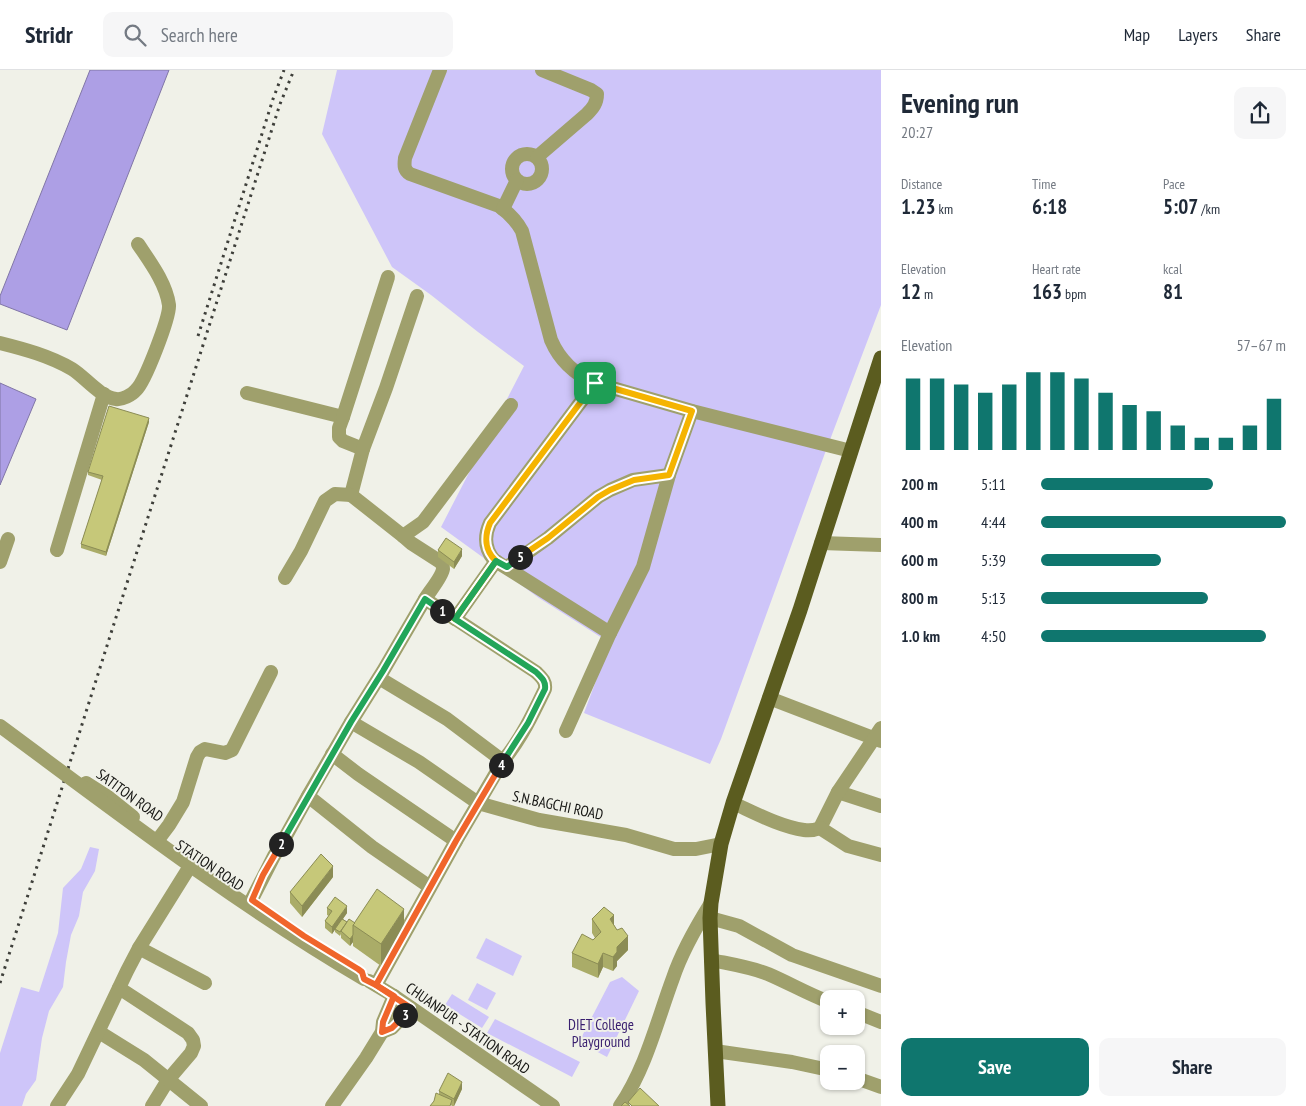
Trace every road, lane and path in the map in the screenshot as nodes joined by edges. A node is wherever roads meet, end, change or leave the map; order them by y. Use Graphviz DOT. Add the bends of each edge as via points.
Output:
graph roads {
  1 [pos="440,70"];
  2 [pos="542,70"];
  3 [pos="537,157"];
  4 [pos="516,180"];
  5 [pos="502,209"];
  6 [pos="138,244"];
  7 [pos="388,277"];
  8 [pos="417,296"];
  9 [pos="0,343"];
  10 [pos="881,358"];
  11 [pos="595,383"];
  12 [pos="247,393"];
  13 [pos="104,394"];
  14 [pos="511,405"];
  15 [pos="692,411"];
  16 [pos="343,417"];
  17 [pos="363,449"];
  18 [pos="851,450"];
  19 [pos="669,475"];
  20 [pos="351,495"];
  21 [pos="403,536"];
  22 [pos="8,539"];
  23 [pos="821,543"];
  24 [pos="881,545"];
  25 [pos="57,550"];
  26 [pos="0,562"];
  27 [pos="502,564"];
  28 [pos="285,578"];
  29 [pos="425,599"];
  30 [pos="455,619"];
  31 [pos="610,633"];
  32 [pos="271,672"];
  33 [pos="379,678"];
  34 [pos="769,698"];
  35 [pos="0,719"];
  36 [pos="351,722"];
  37 [pos="0,726"];
  38 [pos="566,731"];
  39 [pos="0,735"];
  40 [pos="879,735"];
  41 [pos="332,754"];
  42 [pos="503,761"];
  43 [pos="838,792"];
  44 [pos="308,796"];
  45 [pos="478,804"];
  46 [pos="733,804"];
  47 [pos="881,806"];
  48 [pos="820,828"];
  49 [pos="160,837"];
  50 [pos="456,841"];
  51 [pos="721,844"];
  52 [pos="881,855"];
  53 [pos="187,871"];
  54 [pos="430,887"];
  55 [pos="252,900"];
  56 [pos="711,910"];
  57 [pos="139,948"];
  58 [pos="711,960"];
  59 [pos="370,982"];
  60 [pos="204,983"];
  61 [pos="881,986"];
  62 [pos="119,988"];
  63 [pos="394,996"];
  64 [pos="820,998"];
  65 [pos="411,1008"];
  66 [pos="865,1016"];
  67 [pos="881,1022"];
  68 [pos="99,1032"];
  69 [pos="382,1032"];
  70 [pos="715,1050"];
  71 [pos="820,1068"];
  72 [pos="168,1080"];
  73 [pos="865,1081"];
  74 [pos="881,1087"];
  75 [pos="57,1106"];
  76 [pos="152,1106"];
  77 [pos="200,1106"];
  78 [pos="332,1106"];
  79 [pos="553,1106"];
  80 [pos="620,1106"];
  81 [pos="718,1106"];
  1 -- 5 [label="street" via="405,158 406,171"];
  2 -- 3 [label="street" via="592,90 597,94 597,100 588,114"];
  3 -- 4 [label="street" via="524,154 516,159 512,172"];
  3 -- 4 [label="street" via="542,168 541,176 528,184"];
  4 -- 5 [label="street"];
  5 -- 11 [label="street" via="510,214 522,231 556,351 573,370"];
  6 -- 13 [label="street" via="167,294 169,310 140,386 118,400"];
  7 -- 16 [label="street"];
  8 -- 17 [label="street"];
  9 -- 13 [label="street" via="70,368"];
  10 -- 18 [label="main road"];
  11 -- 15 [label="street"];
  11 -- 27 [label="street" via="490,523 487,531 489,554"];
  12 -- 16 [label="street"];
  13 -- 25 [label="street"];
  14 -- 21 [label="street" via="423,522"];
  15 -- 18 [label="street"];
  15 -- 19 [label="street"];
  16 -- 17 [label="street" via="339,437"];
  17 -- 20 [label="street"];
  18 -- 23 [label="main road"];
  19 -- 27 [label="street" via="634,480 610,490 548,538"];
  19 -- 31 [label="street" via="643,567"];
  20 -- 21 [label="street"];
  20 -- 28 [label="street" via="335,494 325,501"];
  21 -- 29 [label="street" via="442,564 443,569"];
  22 -- 26 [label="street"];
  23 -- 24 [label="street"];
  23 -- 34 [label="main road"];
  27 -- 30 [label="street"];
  27 -- 31 [label="street"];
  29 -- 30 [label="street"];
  29 -- 33 [label="street"];
  30 -- 42 [label="street" via="536,672 546,684 528,723"];
  31 -- 38 [label="street"];
  32 -- 49 [label="street" via="232,750 225,753 205,749 200,752 183,802"];
  33 -- 36 [label="street"];
  33 -- 42 [label="street" via="447,719"];
  34 -- 40 [label="street"];
  34 -- 46 [label="main road"];
  35 -- 49 [label="street, SATITON ROAD"];
  36 -- 41 [label="street"];
  36 -- 45 [label="street, S.N.BAGCHI ROAD" via="418,762"];
  37 -- 59 [label="street, STATION ROAD, bridge" via="194,869 326,957"];
  39 -- 53 [label="street, STATION ROAD" via="102,805"];
  40 -- 43 [label="street"];
  41 -- 44 [label="street"];
  41 -- 50 [label="street"];
  42 -- 45 [label="street"];
  43 -- 47 [label="street"];
  43 -- 48 [label="street"];
  44 -- 54 [label="street" via="372,847"];
  44 -- 55 [label="street"];
  45 -- 50 [label="street"];
  45 -- 51 [label="street, S.N.BAGCHI ROAD" via="539,820 626,835 674,849"];
  46 -- 48 [label="street" via="795,828 806,831"];
  46 -- 51 [label="main road"];
  48 -- 52 [label="street" via="848,846"];
  49 -- 55 [label="street, SATITON ROAD"];
  50 -- 54 [label="street"];
  51 -- 56 [label="main road"];
  53 -- 57 [label="street"];
  53 -- 59 [label="street, STATION ROAD" via="352,979"];
  54 -- 59 [label="street"];
  55 -- 59 [label="street, SATITON ROAD" via="358,969"];
  56 -- 58 [label="main road"];
  56 -- 61 [label="street" via="792,955"];
  56 -- 80 [label="street" via="685,949 640,1070"];
  57 -- 60 [label="street"];
  57 -- 62 [label="street"];
  58 -- 64 [label="street" via="769,975"];
  58 -- 70 [label="main road"];
  59 -- 63 [label="street, CHUANPUR - STATION ROAD"];
  62 -- 68 [label="street"];
  62 -- 72 [label="street" via="188,1033 193,1040 191,1053"];
  63 -- 65 [label="street, CHUANPUR - STATION ROAD"];
  63 -- 69 [label="street"];
  65 -- 69 [label="street" via="392,1028"];
  65 -- 79 [label="street, CHUANPUR - STATION ROAD"];
  66 -- 67 [label="street"];
  68 -- 72 [label="street" via="144,1060"];
  68 -- 75 [label="street"];
  69 -- 78 [label="street"];
  70 -- 71 [label="street"];
  70 -- 81 [label="main road"];
  72 -- 76 [label="street"];
  72 -- 77 [label="street"];
  73 -- 74 [label="street"];
}
